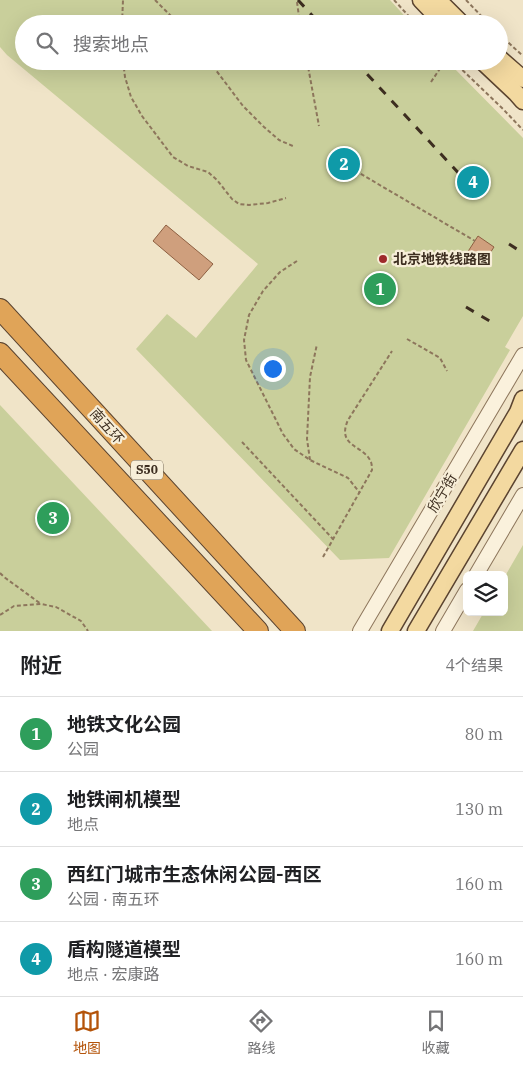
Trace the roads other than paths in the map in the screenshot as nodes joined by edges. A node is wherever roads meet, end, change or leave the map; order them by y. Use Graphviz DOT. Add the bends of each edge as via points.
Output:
graph roads {
  1 [pos="421,0"];
  2 [pos="438,0"];
  3 [pos="435,15"];
  4 [pos="453,15"];
  5 [pos="508,66"];
  6 [pos="492,70"];
  7 [pos="523,79"];
  8 [pos="523,101"];
  9 [pos="0,309"];
  10 [pos="0,353"];
  11 [pos="523,355"];
  12 [pos="523,399"];
  13 [pos="523,450"];
  14 [pos="523,495"];
  15 [pos="478,571"];
  16 [pos="463,597"];
  17 [pos="258,631"];
  18 [pos="295,631"];
  19 [pos="360,631"];
  20 [pos="390,631"];
  21 [pos="416,631"];
  22 [pos="442,631"];
  1 -- 3 [label="main road"];
  2 -- 4 [label="main road"];
  5 -- 7 [label="main road"];
  6 -- 8 [label="main road"];
  9 -- 18 [label="highway, 南五环 / S50"];
  10 -- 17 [label="highway, S50"];
  11 -- 19 [label="street, 欣宁街"];
  12 -- 20 [label="main road, 欣宁街"];
  13 -- 21 [label="main road"];
  14 -- 15 [label="street"];
  16 -- 22 [label="street"];
}
